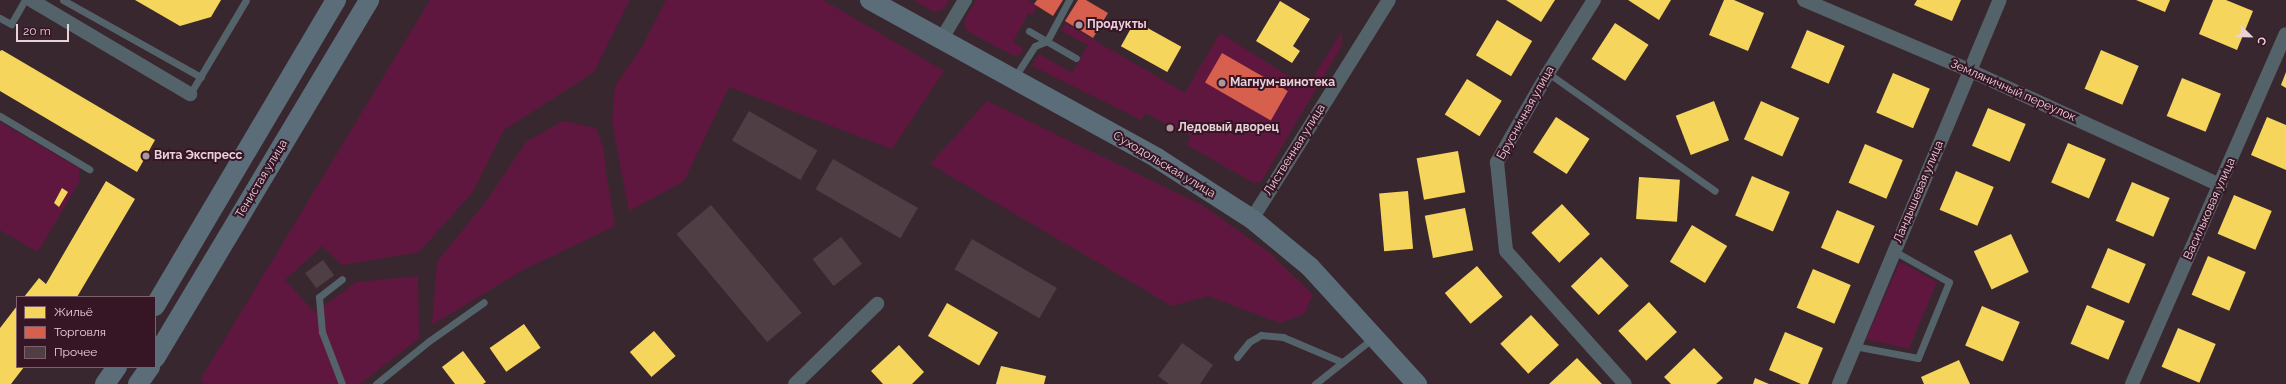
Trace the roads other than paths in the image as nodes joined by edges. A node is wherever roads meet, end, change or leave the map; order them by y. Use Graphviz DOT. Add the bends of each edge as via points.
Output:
graph roads {
  1 [pos="31,0"];
  2 [pos="63,0"];
  3 [pos="246,0"];
  4 [pos="336,0"];
  5 [pos="369,0"];
  6 [pos="870,0"];
  7 [pos="964,0"];
  8 [pos="1069,0"];
  9 [pos="1389,0"];
  10 [pos="1594,0"];
  11 [pos="1804,0"];
  12 [pos="2000,0"];
  13 [pos="0,18"];
  14 [pos="1028,31"];
  15 [pos="2286,34"];
  16 [pos="941,40"];
  17 [pos="1047,41"];
  18 [pos="1076,58"];
  19 [pos="1971,71"];
  20 [pos="1548,73"];
  21 [pos="201,77"];
  22 [pos="1013,80"];
  23 [pos="190,94"];
  24 [pos="0,116"];
  25 [pos="89,169"];
  26 [pos="2220,185"];
  27 [pos="1715,191"];
  28 [pos="1252,219"];
  29 [pos="1894,252"];
  30 [pos="342,279"];
  31 [pos="484,302"];
  32 [pos="156,304"];
  33 [pos="877,304"];
  34 [pos="1376,337"];
  35 [pos="1853,346"];
  36 [pos="156,356"];
  37 [pos="1237,357"];
  38 [pos="1342,362"];
  39 [pos="116,368"];
  40 [pos="149,368"];
  41 [pos="105,384"];
  42 [pos="138,384"];
  43 [pos="342,384"];
  44 [pos="376,384"];
  45 [pos="795,384"];
  46 [pos="1315,384"];
  47 [pos="1417,384"];
  48 [pos="1626,384"];
  49 [pos="1839,384"];
  50 [pos="2132,384"];
  1 -- 13 [label="lane" via="11,24"];
  1 -- 23 [label="street"];
  2 -- 21 [label="lane"];
  3 -- 21 [label="lane"];
  4 -- 32 [label="main road"];
  5 -- 36 [label="main road, Тенистая улица"];
  6 -- 16 [label="main road, Суходольская улица"];
  7 -- 16 [label="street"];
  8 -- 17 [label="lane"];
  9 -- 28 [label="street, Лиственная улица"];
  10 -- 20 [label="street, Брусничная улица"];
  11 -- 19 [label="street, Земляничный переулок"];
  12 -- 19 [label="street, Ландышевая улица"];
  14 -- 17 [label="lane"];
  15 -- 26 [label="street, Васильковая улица"];
  16 -- 22 [label="main road, Суходольская улица"];
  17 -- 18 [label="lane"];
  17 -- 22 [label="lane" via="1035,46"];
  19 -- 26 [label="street, Земляничный переулок"];
  19 -- 29 [label="street, Ландышевая улица"];
  20 -- 27 [label="lane"];
  20 -- 48 [label="street, Брусничная улица" via="1497,162 1506,252"];
  21 -- 23 [label="lane"];
  22 -- 28 [label="main road, Суходольская улица" via="1156,158"];
  24 -- 25 [label="lane"];
  26 -- 50 [label="street, Васильковая улица"];
  28 -- 34 [label="main road, Суходольская улица" via="1310,267"];
  29 -- 35 [label="street, Ландышевая улица"];
  29 -- 35 [label="lane" via="1949,282 1918,358"];
  30 -- 43 [label="lane" via="319,297 322,332"];
  31 -- 44 [label="lane" via="428,341"];
  33 -- 45 [label="street"];
  34 -- 38 [label="lane"];
  34 -- 47 [label="main road, Суходольская улица"];
  35 -- 49 [label="street, Ландышевая улица"];
  37 -- 38 [label="lane" via="1249,342 1262,335 1283,337"];
  38 -- 46 [label="lane"];
  39 -- 41 [label="main road"];
  40 -- 42 [label="main road"];
}
